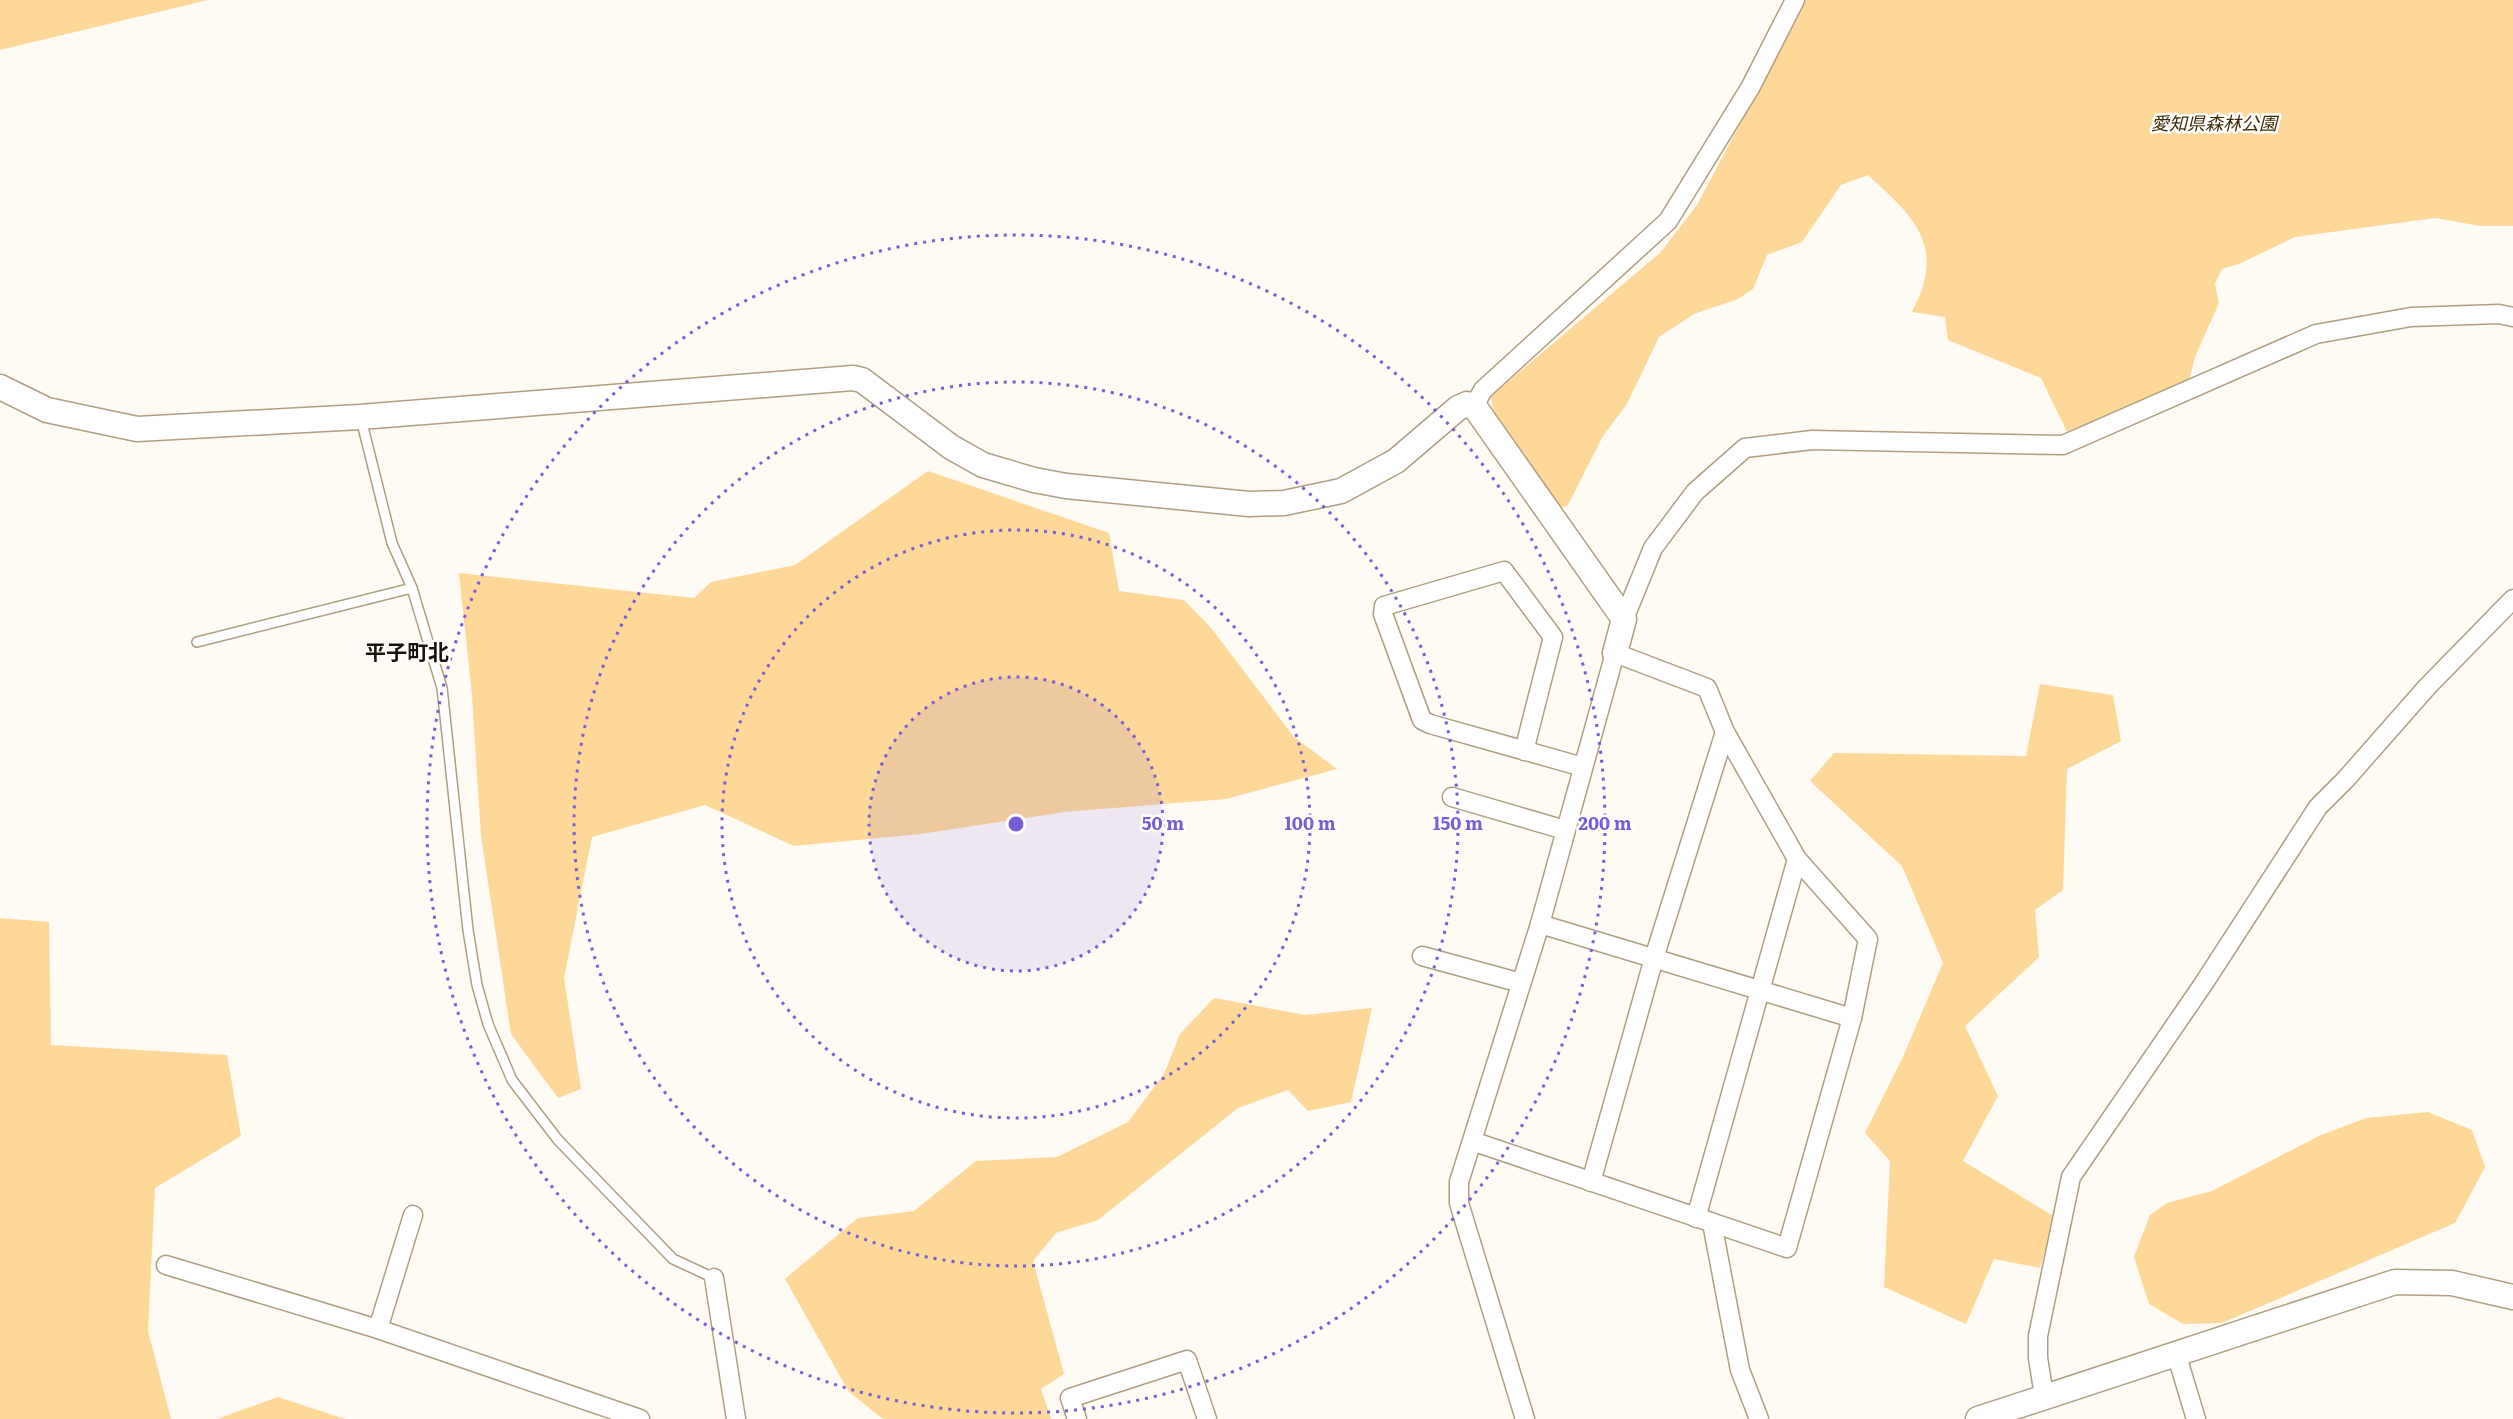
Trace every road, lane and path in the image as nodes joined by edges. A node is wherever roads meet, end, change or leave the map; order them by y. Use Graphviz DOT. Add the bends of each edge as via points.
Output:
graph roads {
  1 [pos="1795,0"];
  2 [pos="2513,317"];
  3 [pos="0,387"];
  4 [pos="1474,406"];
  5 [pos="360,417"];
  6 [pos="412,588"];
  7 [pos="2513,599"];
  8 [pos="1624,619"];
  9 [pos="197,642"];
  10 [pos="1615,653"];
  11 [pos="1725,732"];
  12 [pos="1524,751"];
  13 [pos="1583,767"];
  14 [pos="1452,797"];
  15 [pos="1565,830"];
  16 [pos="1797,858"];
  17 [pos="1540,924"];
  18 [pos="1422,956"];
  19 [pos="1654,958"];
  20 [pos="1521,983"];
  21 [pos="1762,991"];
  22 [pos="1852,1018"];
  23 [pos="1472,1141"];
  24 [pos="1592,1182"];
  25 [pos="413,1215"];
  26 [pos="1704,1221"];
  27 [pos="166,1265"];
  28 [pos="714,1278"];
  29 [pos="2513,1297"];
  30 [pos="378,1329"];
  31 [pos="2176,1353"];
  32 [pos="2044,1396"];
  33 [pos="640,1419"];
  34 [pos="736,1419"];
  35 [pos="1077,1419"];
  36 [pos="1207,1419"];
  37 [pos="1525,1419"];
  38 [pos="1759,1419"];
  39 [pos="1978,1419"];
  40 [pos="2196,1419"];
  1 -- 4 [label="street" via="1750,88 1668,221 1483,390"];
  2 -- 8 [label="street" via="2411,317 2316,334 2063,445 1812,440 1744,448 1695,492 1653,548"];
  3 -- 5 [label="street" via="47,410 137,429"];
  4 -- 5 [label="street" via="1458,408 1396,462 1341,491 1284,503 1249,504 1066,486 983,465 853,378"];
  4 -- 8 [label="street"];
  5 -- 6 [label="lane" via="393,543"];
  6 -- 9 [label="lane"];
  6 -- 28 [label="lane" via="442,688 477,986 512,1080 558,1140 673,1259"];
  7 -- 32 [label="street" via="2318,807 2071,1177 2038,1336"];
  8 -- 10 [label="street"];
  10 -- 11 [label="street" via="1707,688"];
  10 -- 13 [label="street"];
  11 -- 16 [label="street"];
  11 -- 19 [label="street"];
  12 -- 12 [label="street" via="1422,720 1383,614 1384,606 1504,571 1553,637"];
  12 -- 13 [label="street"];
  13 -- 15 [label="street"];
  14 -- 15 [label="street"];
  15 -- 17 [label="street"];
  16 -- 21 [label="street"];
  16 -- 22 [label="street" via="1868,939"];
  17 -- 19 [label="street"];
  17 -- 20 [label="street"];
  18 -- 20 [label="street"];
  19 -- 21 [label="street"];
  19 -- 24 [label="street"];
  20 -- 23 [label="street"];
  21 -- 22 [label="street"];
  21 -- 26 [label="street"];
  22 -- 26 [label="street" via="1787,1248"];
  23 -- 24 [label="street"];
  23 -- 37 [label="street" via="1459,1182 1459,1203"];
  24 -- 26 [label="street"];
  25 -- 30 [label="street"];
  26 -- 38 [label="street" via="1740,1370"];
  27 -- 30 [label="street"];
  28 -- 34 [label="street"];
  29 -- 31 [label="street" via="2452,1283 2395,1282"];
  30 -- 33 [label="street"];
  31 -- 32 [label="street"];
  31 -- 40 [label="street"];
  32 -- 39 [label="street"];
  35 -- 36 [label="street" via="1070,1398 1187,1360"];
}
